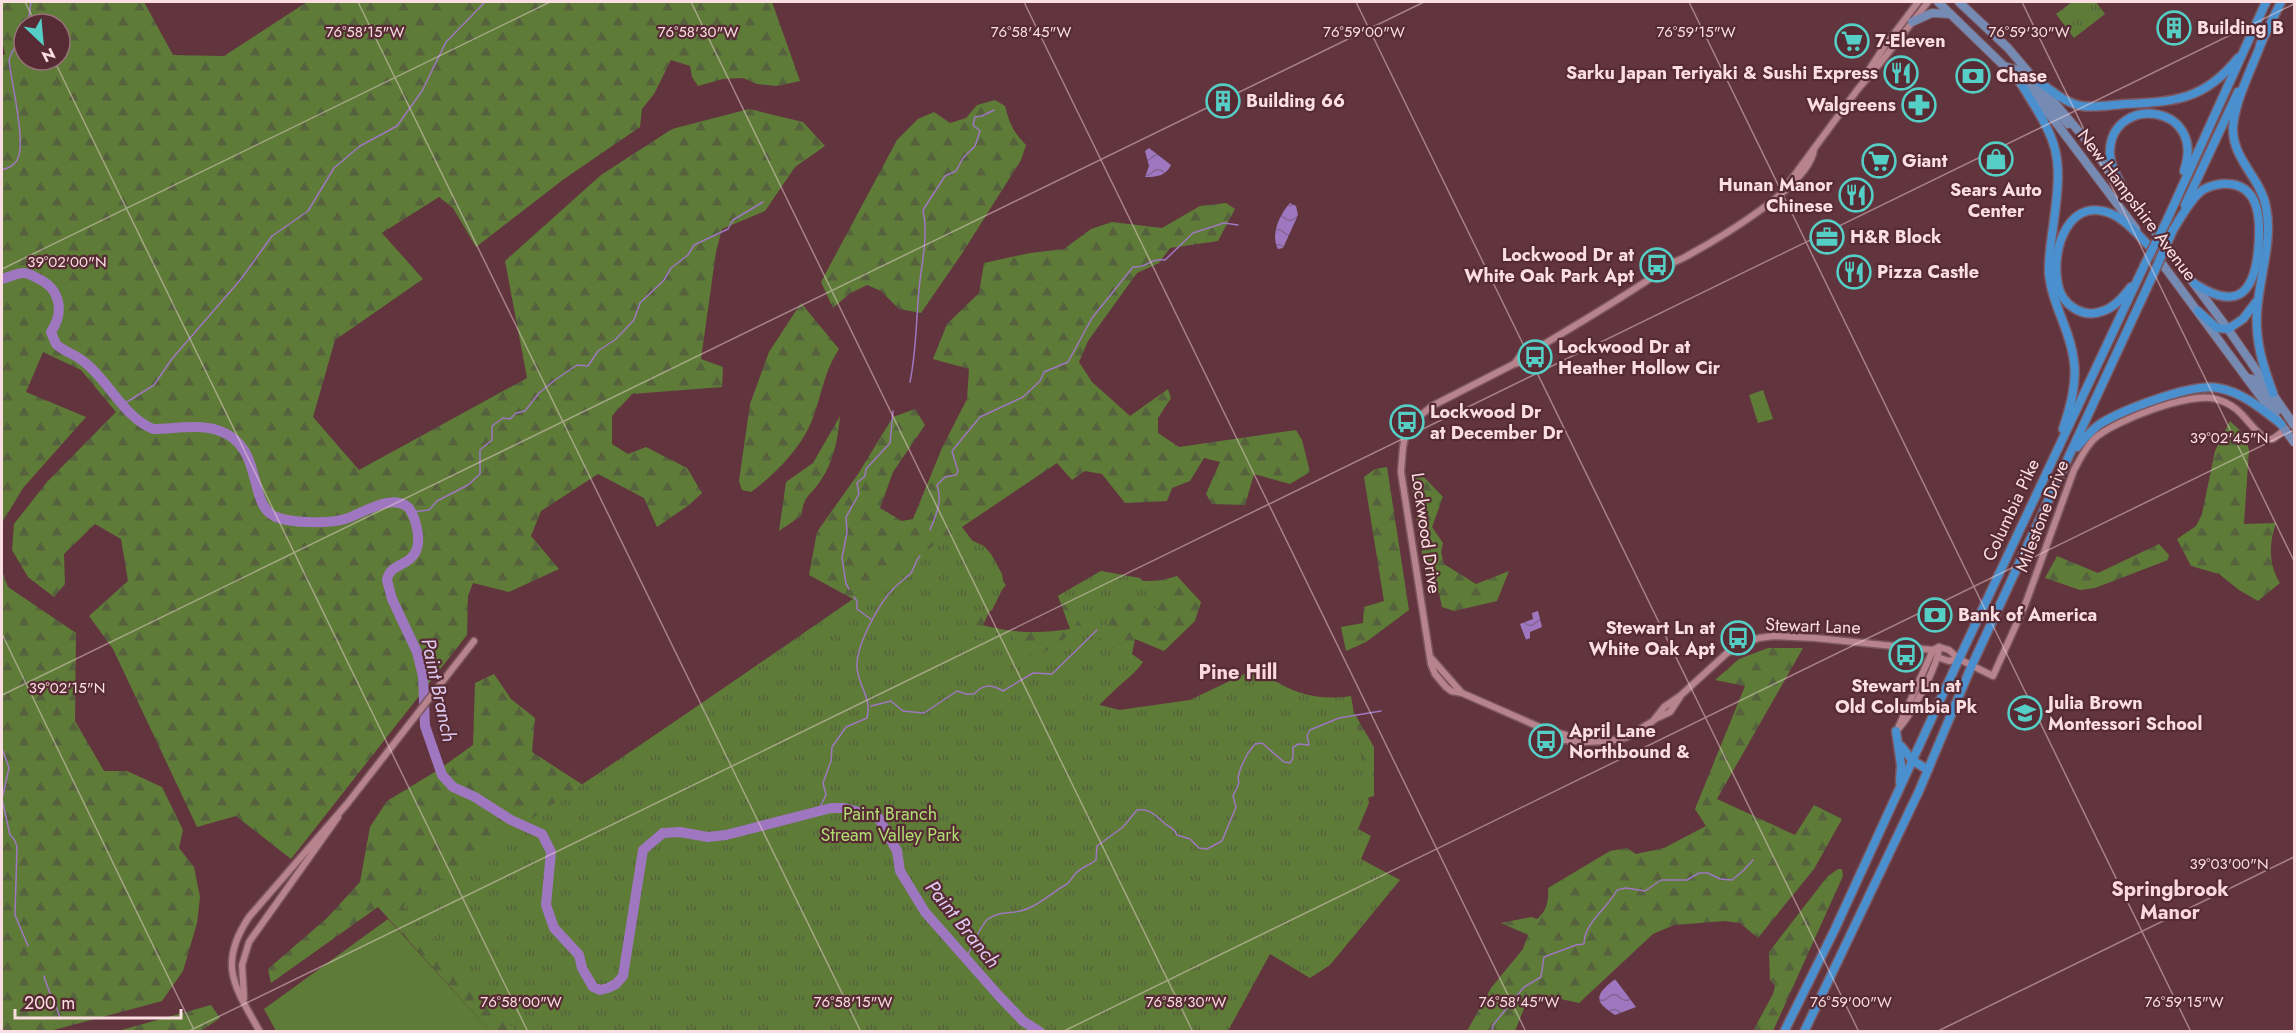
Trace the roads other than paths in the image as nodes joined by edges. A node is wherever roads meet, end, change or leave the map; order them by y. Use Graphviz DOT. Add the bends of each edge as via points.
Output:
graph roads {
  1 [pos="1918,2"];
  2 [pos="1928,2"];
  3 [pos="1938,2"];
  4 [pos="1959,2"];
  5 [pos="2266,2"];
  6 [pos="2281,2"];
  7 [pos="1950,14"];
  8 [pos="1912,22"];
  9 [pos="2262,41"];
  10 [pos="2246,48"];
  11 [pos="2004,66"];
  12 [pos="2038,81"];
  13 [pos="2024,87"];
  14 [pos="1858,89"];
  15 [pos="2087,141"];
  16 [pos="2124,190"];
  17 [pos="2167,219"];
  18 [pos="2173,230"];
  19 [pos="2147,244"];
  20 [pos="2140,275"];
  21 [pos="2195,284"];
  22 [pos="2259,294"];
  23 [pos="2198,311"];
  24 [pos="2228,329"];
  25 [pos="2247,378"];
  26 [pos="2273,393"];
  27 [pos="2293,422"];
  28 [pos="2284,426"];
  29 [pos="2295,433"];
  30 [pos="2295,442"];
  31 [pos="2069,457"];
  32 [pos="2053,460"];
  33 [pos="474,641"];
  34 [pos="1937,652"];
  35 [pos="1432,659"];
  36 [pos="1959,659"];
  37 [pos="1972,664"];
  38 [pos="1993,676"];
  39 [pos="1897,735"];
  40 [pos="1912,760"];
  41 [pos="1928,770"];
  42 [pos="1899,789"];
  43 [pos="347,804"];
  44 [pos="247,1007"];
  45 [pos="260,1032"];
  46 [pos="1784,1032"];
  47 [pos="1804,1032"];
  1 -- 14 [label="street, Lockwood Drive"];
  2 -- 8 [label="street, Lockwood Drive"];
  3 -- 7 [label="main road, New Hampshire Avenue"];
  4 -- 12 [label="main road, New Hampshire Avenue"];
  5 -- 10 [label="highway, Columbia Pike"];
  6 -- 9 [label="highway, Columbia Pike"];
  7 -- 8 [label="main road" via="1932,13"];
  7 -- 11 [label="main road, New Hampshire Avenue"];
  8 -- 14 [label="street, Lockwood Drive"];
  9 -- 18 [label="highway, Columbia Pike"];
  9 -- 22 [label="highway" via="2237,108 2233,135 2237,152 2263,193 2267,208"];
  10 -- 12 [label="highway" via="2222,77 2197,93 2176,99 2082,106"];
  10 -- 17 [label="highway, Columbia Pike"];
  11 -- 13 [label="main road, New Hampshire Avenue"];
  11 -- 15 [label="main road" via="2018,70"];
  12 -- 15 [label="main road, New Hampshire Avenue"];
  13 -- 19 [label="main road, New Hampshire Avenue" via="2055,120"];
  13 -- 32 [label="highway" via="2051,132 2059,166 2049,272 2074,362 2069,408"];
  14 -- 35 [label="street, Lockwood Drive" via="1781,192 1760,211 1673,263 1666,274 1652,277 1531,351 1524,362 1432,406 1415,420 1404,436 1401,472"];
  15 -- 16 [label="main road, New Hampshire Avenue"];
  16 -- 17 [label="highway" via="2110,150 2117,130 2144,113 2172,120 2183,131 2188,154"];
  16 -- 21 [label="main road, New Hampshire Avenue"];
  17 -- 20 [label="highway, Columbia Pike, bridge"];
  18 -- 21 [label="highway" via="2208,186 2227,184 2242,189 2258,207 2259,244 2256,274 2251,283 2236,295 2223,297"];
  18 -- 31 [label="highway, Columbia Pike, bridge"];
  19 -- 20 [label="highway" via="2116,216 2094,211 2073,219 2060,242 2058,285 2067,304 2077,310 2090,314 2108,309"];
  19 -- 23 [label="main road, New Hampshire Avenue"];
  20 -- 32 [label="highway, Columbia Pike"];
  21 -- 24 [label="main road, New Hampshire Avenue"];
  22 -- 24 [label="highway" via="2253,308"];
  22 -- 26 [label="highway" via="2258,345"];
  23 -- 24 [label="highway" via="2217,328"];
  23 -- 25 [label="main road, New Hampshire Avenue"];
  24 -- 26 [label="main road, New Hampshire Avenue"];
  25 -- 27 [label="main road" via="2256,380 2285,420"];
  25 -- 28 [label="main road, New Hampshire Avenue"];
  26 -- 27 [label="main road, New Hampshire Avenue"];
  28 -- 29 [label="main road"];
  28 -- 30 [label="main road, New Hampshire Avenue"];
  28 -- 31 [label="highway" via="2236,393 2205,387 2183,391 2116,416 2093,430"];
  28 -- 38 [label="street, Milestone Drive" via="2272,439 2266,439 2236,409 2215,398 2201,397 2120,422 2095,438 2074,470 2020,616"];
  31 -- 37 [label="highway, Columbia Pike"];
  32 -- 36 [label="highway, Columbia Pike"];
  33 -- 43 [label="street"];
  34 -- 35 [label="street, Stewart Lane" via="1804,638 1759,638 1727,654 1680,696 1670,712 1627,737 1611,741 1564,740 1553,731 1451,691 1435,674"];
  34 -- 36 [label="street, Stewart Lane" via="1949,661"];
  34 -- 36 [label="street, Stewart Lane" via="1955,653"];
  34 -- 39 [label="street"];
  36 -- 37 [label="street, Stewart Lane"];
  36 -- 40 [label="highway, Columbia Pike"];
  37 -- 38 [label="street, Stewart Lane"];
  37 -- 41 [label="highway, Columbia Pike"];
  39 -- 40 [label="highway"];
  39 -- 42 [label="highway"];
  40 -- 41 [label="highway"];
  40 -- 42 [label="highway, Columbia Pike"];
  41 -- 47 [label="highway, Columbia Pike"];
  42 -- 46 [label="highway, Columbia Pike"];
  43 -- 44 [label="street" via="246,946 242,975"];
  43 -- 44 [label="street" via="282,876 249,918 234,947 233,976"];
  44 -- 45 [label="street"];
}
